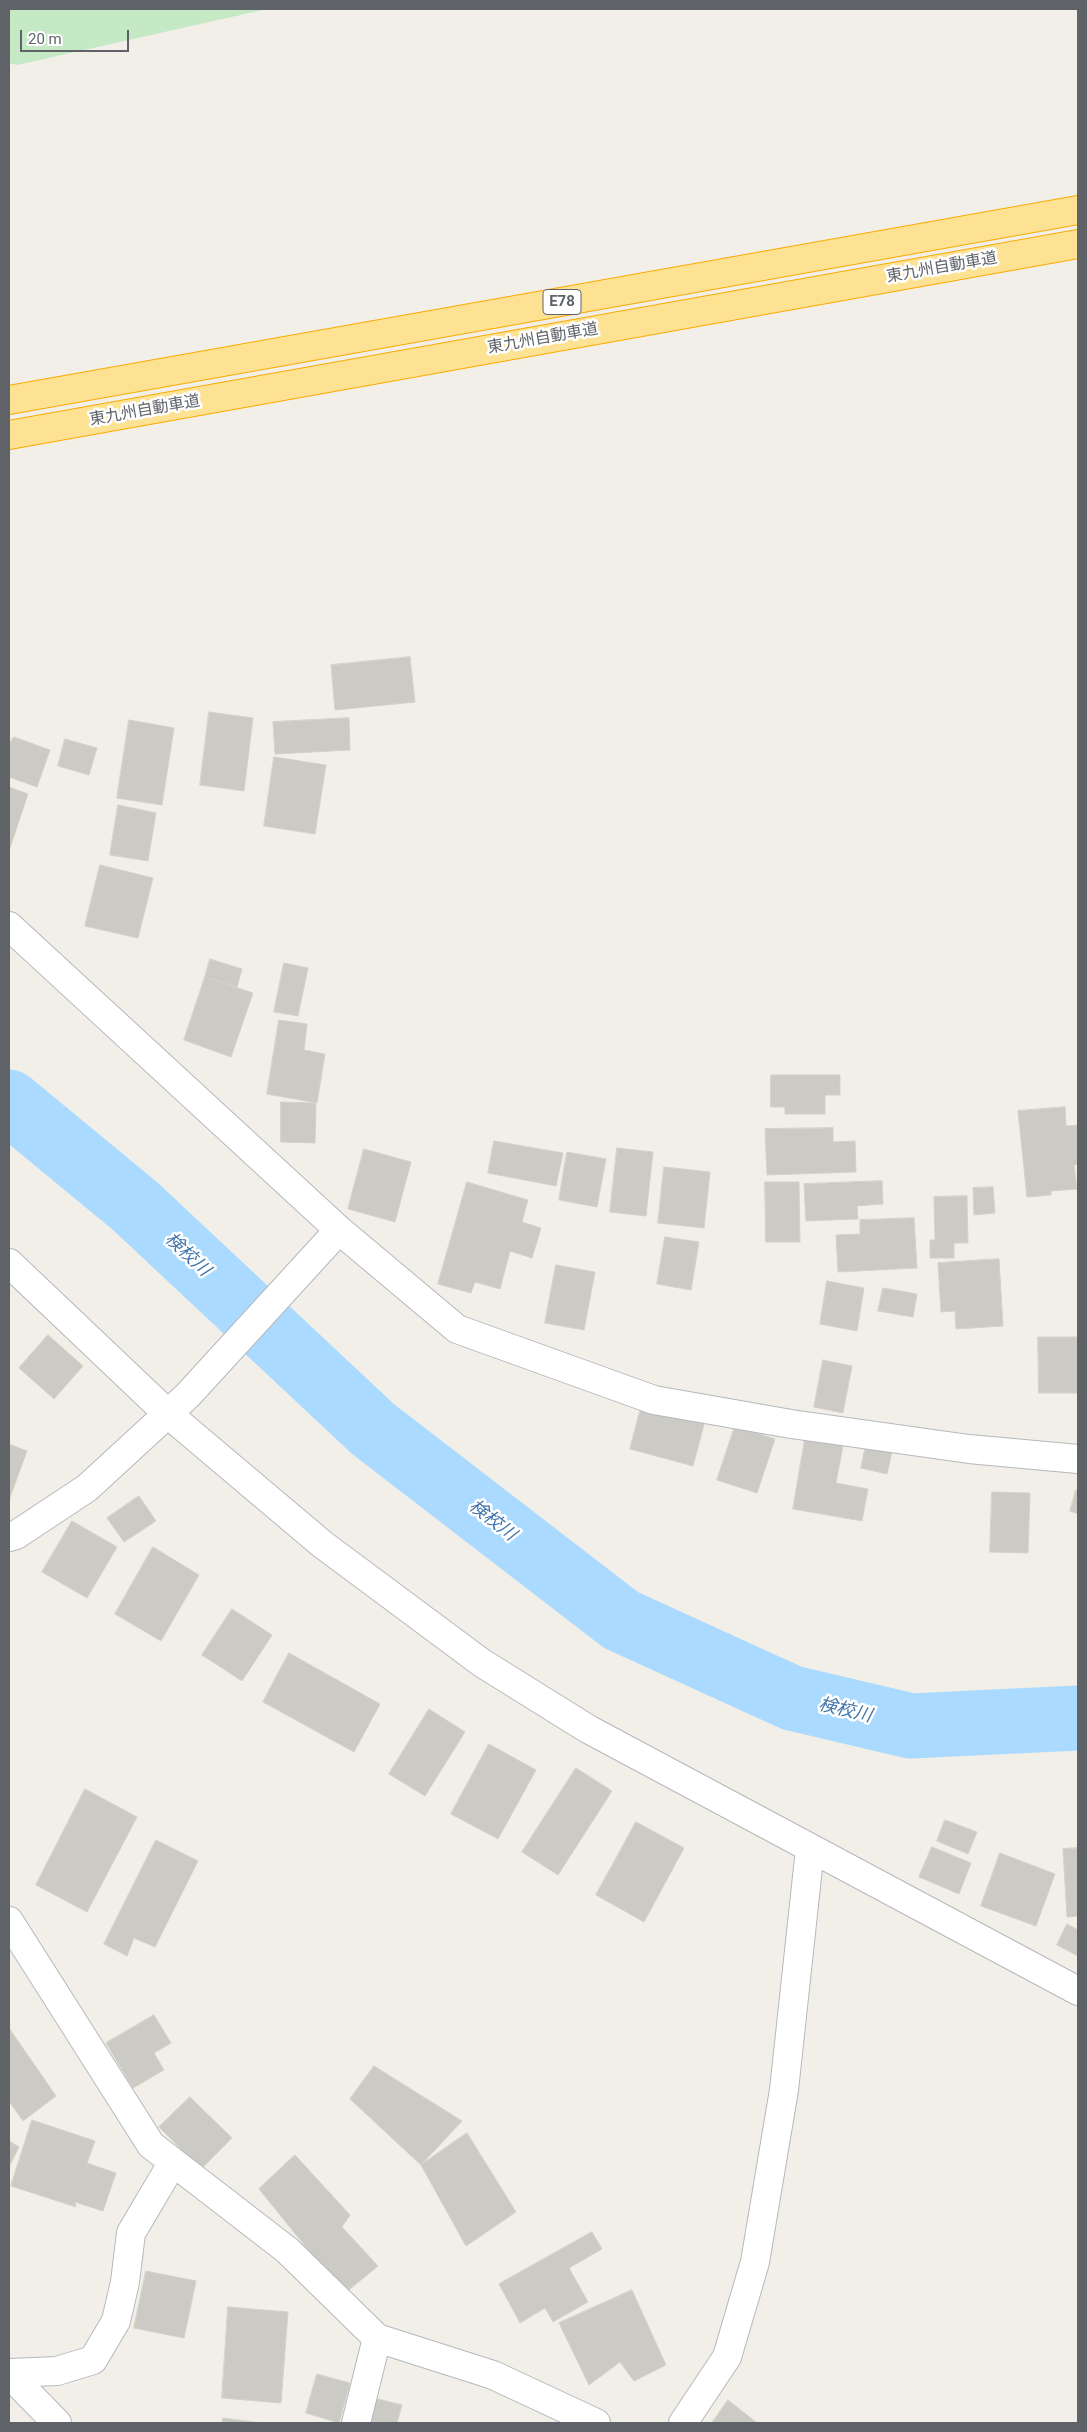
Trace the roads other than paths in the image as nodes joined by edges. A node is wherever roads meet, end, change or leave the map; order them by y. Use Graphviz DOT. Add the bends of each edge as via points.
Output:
graph roads {
  1 [pos="1078,210"];
  2 [pos="1078,244"];
  3 [pos="9,400"];
  4 [pos="9,435"];
  5 [pos="9,926"];
  6 [pos="339,1230"];
  7 [pos="9,1263"];
  8 [pos="168,1414"];
  9 [pos="1078,1459"];
  10 [pos="9,1537"];
  11 [pos="810,1849"];
  12 [pos="9,1921"];
  13 [pos="1078,1991"];
  14 [pos="173,2162"];
  15 [pos="377,2338"];
  16 [pos="9,2374"];
  17 [pos="57,2423"];
  18 [pos="356,2423"];
  19 [pos="596,2423"];
  20 [pos="683,2423"];
  1 -- 3 [label="highway, 東九州自動車道 / E78"];
  2 -- 4 [label="highway, 東九州自動車道 / E78"];
  5 -- 6 [label="street"];
  6 -- 8 [label="street"];
  6 -- 9 [label="street" via="457,1330 654,1400 880,1437"];
  7 -- 8 [label="street"];
  8 -- 10 [label="street" via="86,1488"];
  8 -- 11 [label="street" via="322,1544 482,1662 588,1729"];
  11 -- 13 [label="street"];
  11 -- 20 [label="street" via="784,2090 755,2262 727,2357"];
  12 -- 14 [label="street" via="151,2145"];
  14 -- 15 [label="street" via="287,2250"];
  14 -- 16 [label="street" via="131,2233 116,2321 94,2360 57,2371"];
  15 -- 18 [label="street"];
  15 -- 19 [label="street" via="492,2375"];
  16 -- 17 [label="street"];
}
